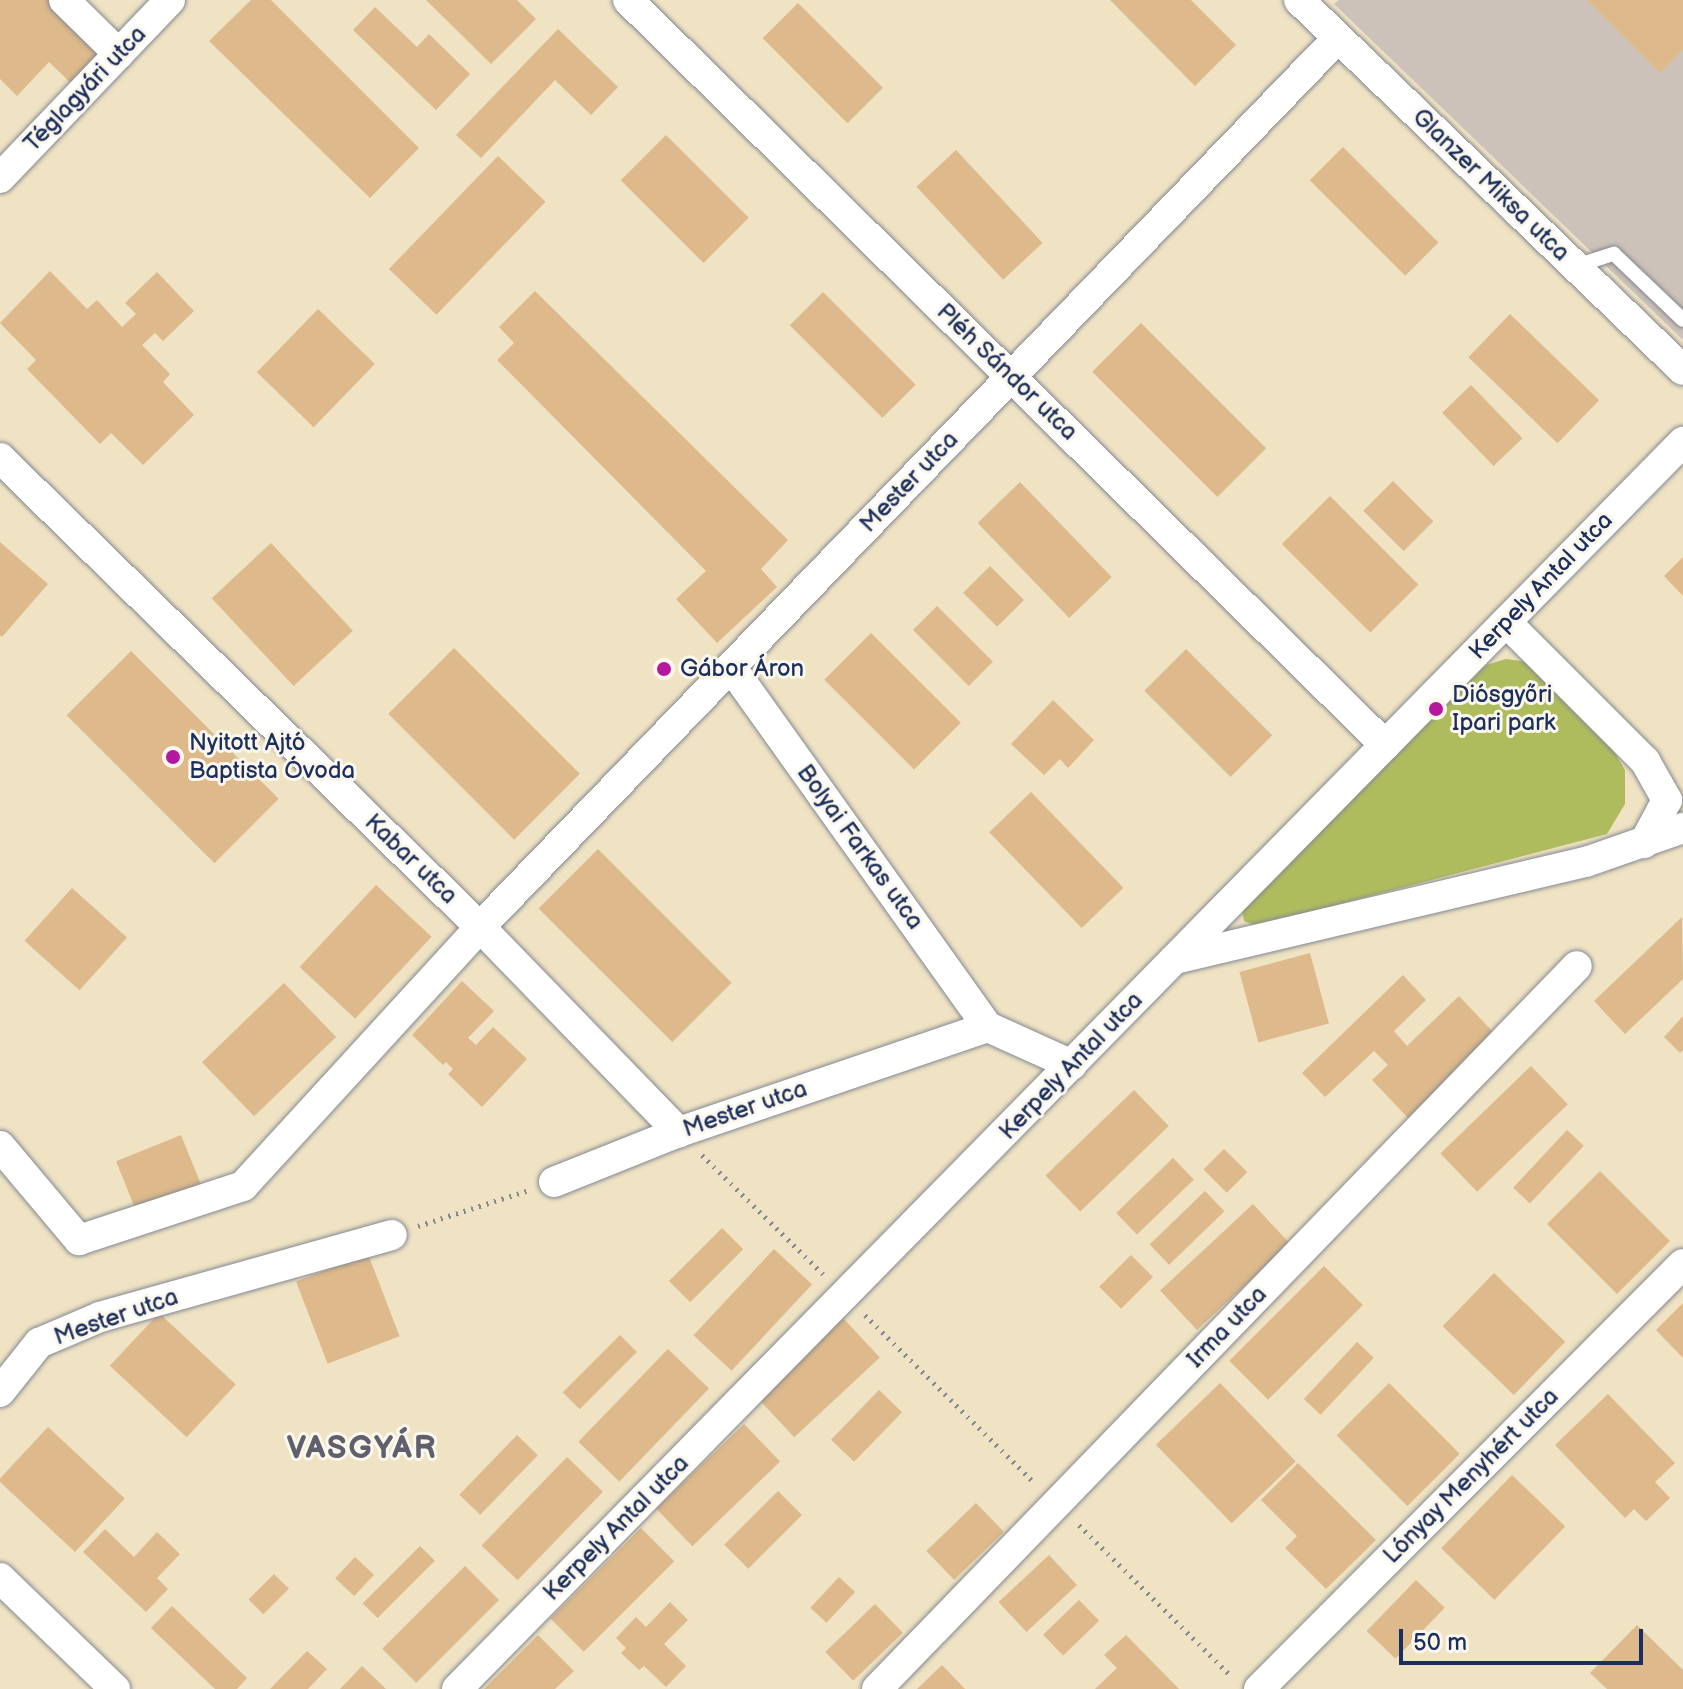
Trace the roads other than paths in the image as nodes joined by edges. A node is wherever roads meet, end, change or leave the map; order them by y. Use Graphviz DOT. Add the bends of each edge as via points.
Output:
graph roads {
  1 [pos="64,0"];
  2 [pos="170,0"];
  3 [pos="628,0"];
  4 [pos="1299,0"];
  5 [pos="1338,38"];
  6 [pos="119,54"];
  7 [pos="0,178"];
  8 [pos="1575,266"];
  9 [pos="1683,320"];
  10 [pos="1683,370"];
  11 [pos="1011,376"];
  12 [pos="1683,442"];
  13 [pos="5,473"];
  14 [pos="1506,622"];
  15 [pos="731,667"];
  16 [pos="1385,745"];
  17 [pos="1683,828"];
  18 [pos="1644,843"];
  19 [pos="480,927"];
  20 [pos="1175,959"];
  21 [pos="1577,966"];
  22 [pos="988,1027"];
  23 [pos="1072,1065"];
  24 [pos="679,1132"];
  25 [pos="0,1146"];
  26 [pos="554,1182"];
  27 [pos="392,1235"];
  28 [pos="1683,1264"];
  29 [pos="0,1392"];
  30 [pos="0,1578"];
  31 [pos="1246,1684"];
  32 [pos="115,1689"];
  33 [pos="457,1689"];
  34 [pos="877,1689"];
  1 -- 6 [label="street"];
  2 -- 6 [label="street, Téglagyári utca"];
  3 -- 11 [label="street, Pléh Sándor utca"];
  4 -- 5 [label="street, Glanzer Miksa utca"];
  5 -- 8 [label="street, Glanzer Miksa utca"];
  5 -- 11 [label="street, Mester utca"];
  6 -- 7 [label="street, Téglagyári utca"];
  8 -- 9 [label="lane" via="1614,254"];
  8 -- 10 [label="street, Glanzer Miksa utca"];
  11 -- 15 [label="street, Mester utca"];
  11 -- 16 [label="street, Pléh Sándor utca"];
  12 -- 14 [label="street, Kerpely Antal utca"];
  13 -- 19 [label="street, Kabar utca"];
  14 -- 16 [label="street, Kerpely Antal utca"];
  14 -- 18 [label="street" via="1645,761 1667,800"];
  15 -- 19 [label="street, Mester utca"];
  15 -- 22 [label="street, Bolyai Farkas utca"];
  16 -- 20 [label="street, Kerpely Antal utca"];
  17 -- 18 [label="street"];
  18 -- 20 [label="street" via="1586,862"];
  19 -- 24 [label="street, Kabar utca"];
  19 -- 25 [label="street, Mester utca" via="243,1186 79,1240"];
  20 -- 23 [label="street, Kerpely Antal utca"];
  21 -- 34 [label="street, Irma utca"];
  22 -- 23 [label="street"];
  22 -- 24 [label="street, Mester utca"];
  23 -- 33 [label="street, Kerpely Antal utca"];
  24 -- 26 [label="street, Mester utca"];
  27 -- 29 [label="street, Mester utca" via="100,1317 39,1343"];
  28 -- 31 [label="street, Lónyay Menyhért utca"];
  30 -- 32 [label="street"];
}
